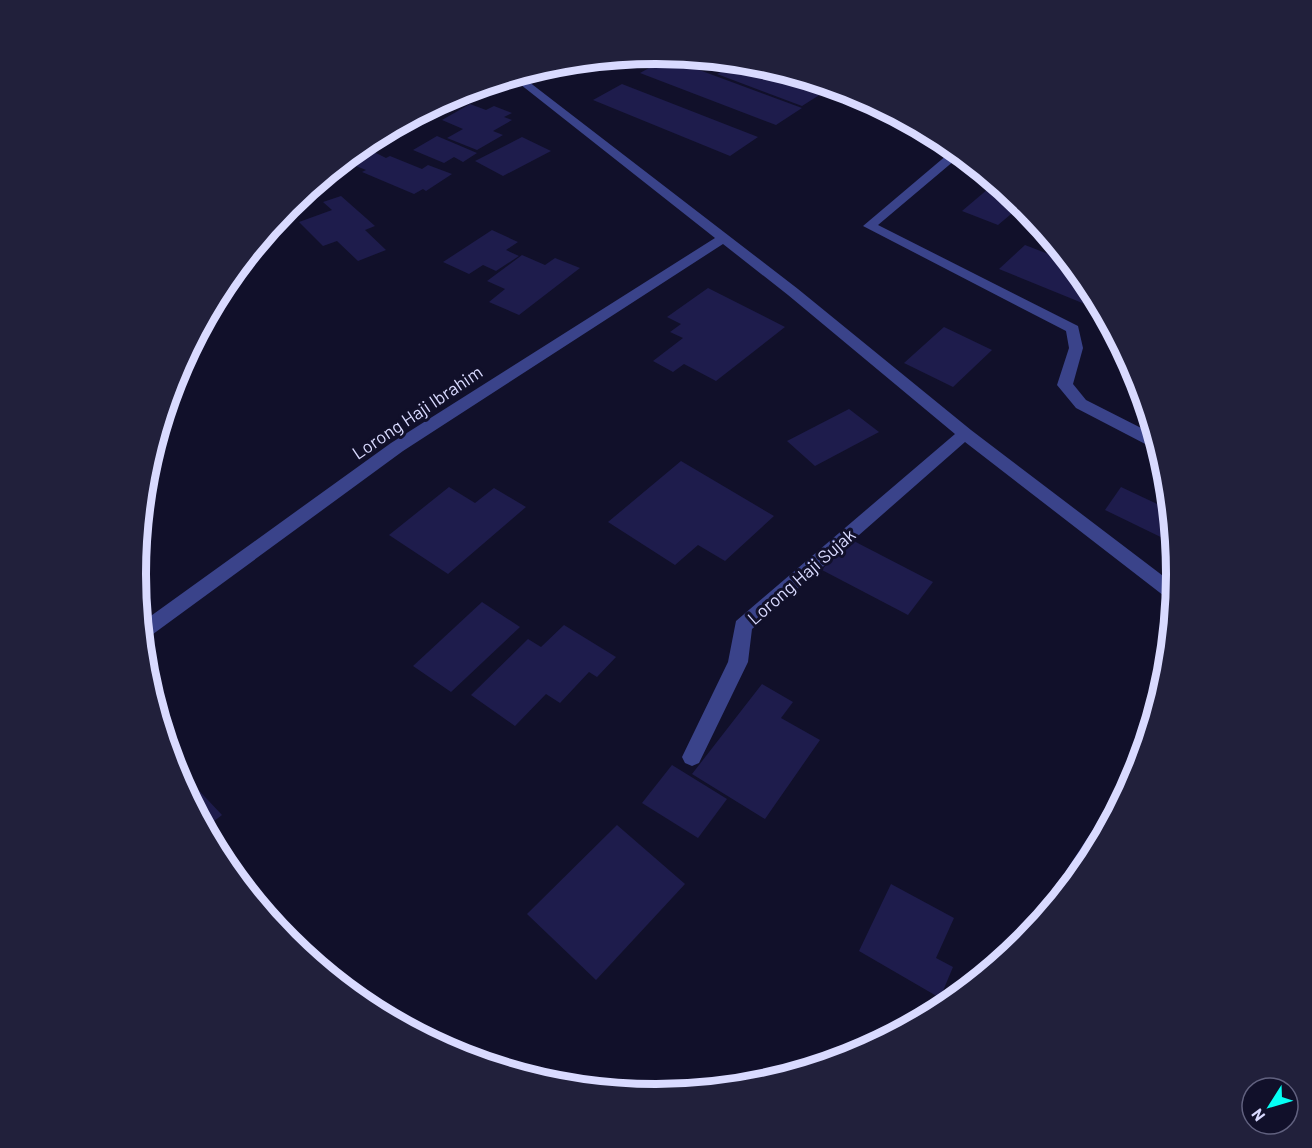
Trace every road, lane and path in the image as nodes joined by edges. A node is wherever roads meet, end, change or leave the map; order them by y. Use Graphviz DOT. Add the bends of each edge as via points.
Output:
graph roads {
  1 [pos="523,82"];
  2 [pos="950,158"];
  3 [pos="724,238"];
  4 [pos="965,434"];
  5 [pos="1147,438"];
  6 [pos="1165,587"];
  7 [pos="150,626"];
  8 [pos="692,756"];
  1 -- 3 [label="street"];
  2 -- 5 [label="street" via="869,226 1073,329 1076,348 1065,386 1081,404"];
  3 -- 4 [label="street"];
  3 -- 7 [label="street, Lorong Haji Ibrahim" via="397,447"];
  4 -- 6 [label="street"];
  4 -- 8 [label="street, Lorong Haji Sujak" via="743,626 738,662"];
}
